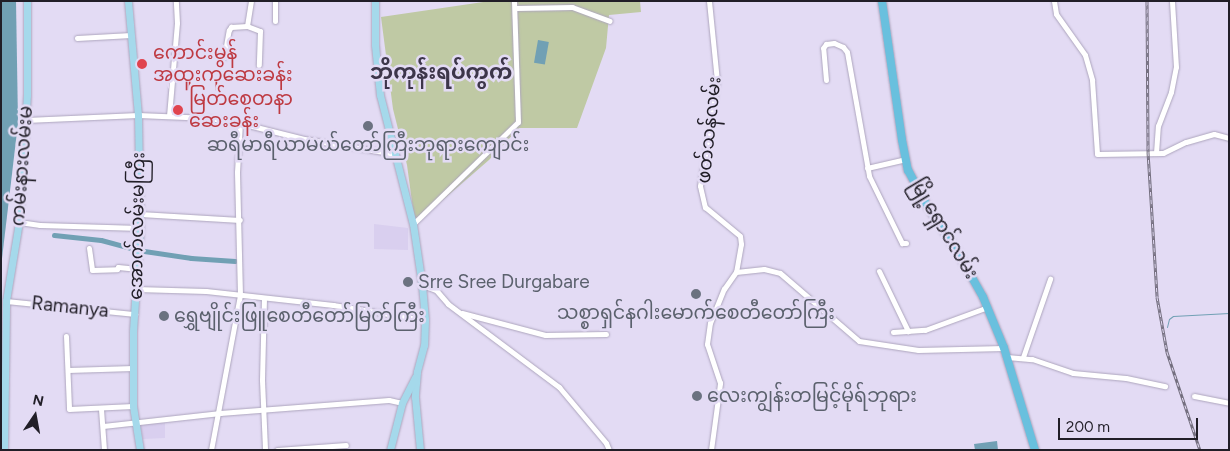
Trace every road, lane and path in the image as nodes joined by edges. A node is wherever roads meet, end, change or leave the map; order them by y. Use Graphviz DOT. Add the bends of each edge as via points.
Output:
graph roads {
  1 [pos="28,1"];
  2 [pos="128,1"];
  3 [pos="176,1"];
  4 [pos="251,1"];
  5 [pos="275,1"];
  6 [pos="375,1"];
  7 [pos="514,1"];
  8 [pos="709,1"];
  9 [pos="882,1"];
  10 [pos="1054,1"];
  11 [pos="1172,1"];
  12 [pos="516,8"];
  13 [pos="275,21"];
  14 [pos="610,21"];
  15 [pos="247,26"];
  16 [pos="131,35"];
  17 [pos="77,38"];
  18 [pos="224,57"];
  19 [pos="259,64"];
  20 [pos="826,80"];
  21 [pos="138,115"];
  22 [pos="169,116"];
  23 [pos="26,120"];
  24 [pos="240,122"];
  25 [pos="1229,138"];
  26 [pos="396,154"];
  27 [pos="1156,154"];
  28 [pos="905,159"];
  29 [pos="867,168"];
  30 [pos="140,214"];
  31 [pos="240,220"];
  32 [pos="19,222"];
  33 [pos="413,224"];
  34 [pos="140,228"];
  35 [pos="906,243"];
  36 [pos="90,248"];
  37 [pos="138,269"];
  38 [pos="736,272"];
  39 [pos="880,272"];
  40 [pos="1050,279"];
  41 [pos="422,285"];
  42 [pos="136,289"];
  43 [pos="240,295"];
  44 [pos="264,298"];
  45 [pos="6,301"];
  46 [pos="988,307"];
  47 [pos="460,312"];
  48 [pos="134,314"];
  49 [pos="426,320"];
  50 [pos="893,332"];
  51 [pos="908,332"];
  52 [pos="606,334"];
  53 [pos="66,336"];
  54 [pos="1004,348"];
  55 [pos="1006,357"];
  56 [pos="1023,357"];
  57 [pos="133,368"];
  58 [pos="68,370"];
  59 [pos="417,372"];
  60 [pos="1165,386"];
  61 [pos="1194,396"];
  62 [pos="402,403"];
  63 [pos="1229,403"];
  64 [pos="133,406"];
  65 [pos="102,409"];
  66 [pos="262,411"];
  67 [pos="220,413"];
  68 [pos="134,422"];
  69 [pos="103,426"];
  70 [pos="346,445"];
  71 [pos="4,450"];
  72 [pos="104,450"];
  73 [pos="140,450"];
  74 [pos="211,450"];
  75 [pos="265,450"];
  76 [pos="278,450"];
  77 [pos="390,450"];
  78 [pos="420,450"];
  79 [pos="609,450"];
  80 [pos="711,450"];
  81 [pos="1035,450"];
  1 -- 23 [label="main road, ကမ်းနားလမ်းမ"];
  2 -- 16 [label="main road, အောက်လမ်းမကြီး"];
  3 -- 22 [label="street"];
  4 -- 15 [label="street"];
  5 -- 13 [label="street"];
  6 -- 26 [label="main road" via="380,95"];
  7 -- 12 [label="street"];
  8 -- 38 [label="street, ဖတ်သန်လမ်း" via="717,81 700,186 705,207 740,236"];
  9 -- 28 [label="highway, မြို့ရှောင်လမ်း"];
  10 -- 27 [label="street" via="1056,14 1086,54 1092,80 1097,154"];
  11 -- 27 [label="street" via="1176,68 1158,126"];
  12 -- 14 [label="street" via="572,7"];
  12 -- 33 [label="street" via="518,122"];
  15 -- 18 [label="street" via="231,27"];
  15 -- 19 [label="street" via="260,31"];
  16 -- 17 [label="street"];
  16 -- 21 [label="main road, အောက်လမ်းမကြီး"];
  20 -- 29 [label="street" via="823,48 834,43 847,52"];
  21 -- 22 [label="street"];
  21 -- 23 [label="street"];
  21 -- 30 [label="main road, အောက်လမ်းမကြီး"];
  22 -- 24 [label="street"];
  23 -- 32 [label="main road, ကမ်းနားလမ်းမ"];
  24 -- 26 [label="street" via="304,139"];
  24 -- 31 [label="street"];
  25 -- 27 [label="street" via="1214,134"];
  26 -- 33 [label="main road"];
  28 -- 29 [label="street"];
  28 -- 46 [label="highway, မြို့ရှောင်လမ်း" via="914,184 977,283"];
  29 -- 35 [label="street" via="902,242"];
  30 -- 31 [label="street"];
  30 -- 34 [label="main road, အောက်လမ်းမကြီး"];
  31 -- 43 [label="street"];
  32 -- 34 [label="street"];
  32 -- 45 [label="main road, ကမ်းနားလမ်းမ"];
  33 -- 41 [label="main road"];
  34 -- 37 [label="main road, အောက်လမ်းမကြီး"];
  36 -- 37 [label="street" via="92,270"];
  37 -- 42 [label="main road, အောက်လမ်းမကြီး"];
  38 -- 54 [label="street" via="775,270 858,341 918,350"];
  38 -- 80 [label="street" via="724,289 710,323 706,344 720,383"];
  39 -- 51 [label="street"];
  40 -- 56 [label="street"];
  41 -- 47 [label="street" via="436,290"];
  41 -- 49 [label="main road"];
  42 -- 43 [label="street"];
  42 -- 48 [label="main road, အောက်လမ်းမကြီး"];
  43 -- 44 [label="street"];
  43 -- 67 [label="street"];
  44 -- 49 [label="street"];
  44 -- 66 [label="street"];
  45 -- 48 [label="street, Ramanya"];
  45 -- 71 [label="main road, ကမ်းနားလမ်းမ"];
  46 -- 51 [label="street" via="926,330"];
  46 -- 54 [label="highway, မြို့ရှောင်လမ်း"];
  47 -- 52 [label="street" via="545,335"];
  47 -- 79 [label="street" via="559,387"];
  48 -- 57 [label="main road, အောက်လမ်းမကြီး"];
  49 -- 59 [label="main road"];
  50 -- 51 [label="street"];
  53 -- 58 [label="street"];
  54 -- 55 [label="highway, မြို့ရှောင်လမ်း"];
  55 -- 56 [label="street"];
  55 -- 81 [label="highway, မြို့ရှောင်လမ်း"];
  56 -- 60 [label="street" via="1073,373"];
  57 -- 58 [label="street"];
  57 -- 64 [label="main road, အောက်လမ်းမကြီး"];
  58 -- 65 [label="street" via="69,409"];
  59 -- 62 [label="main road"];
  59 -- 78 [label="main road" via="415,397"];
  61 -- 63 [label="street"];
  62 -- 66 [label="street" via="389,400"];
  62 -- 77 [label="main road"];
  64 -- 65 [label="street"];
  64 -- 68 [label="main road, အောက်လမ်းမကြီး"];
  65 -- 69 [label="street"];
  66 -- 67 [label="street"];
  66 -- 75 [label="street"];
  67 -- 68 [label="street"];
  67 -- 74 [label="street"];
  68 -- 69 [label="street"];
  68 -- 73 [label="main road, အောက်လမ်းမကြီး"];
  69 -- 72 [label="street"];
  70 -- 76 [label="street"];
}
